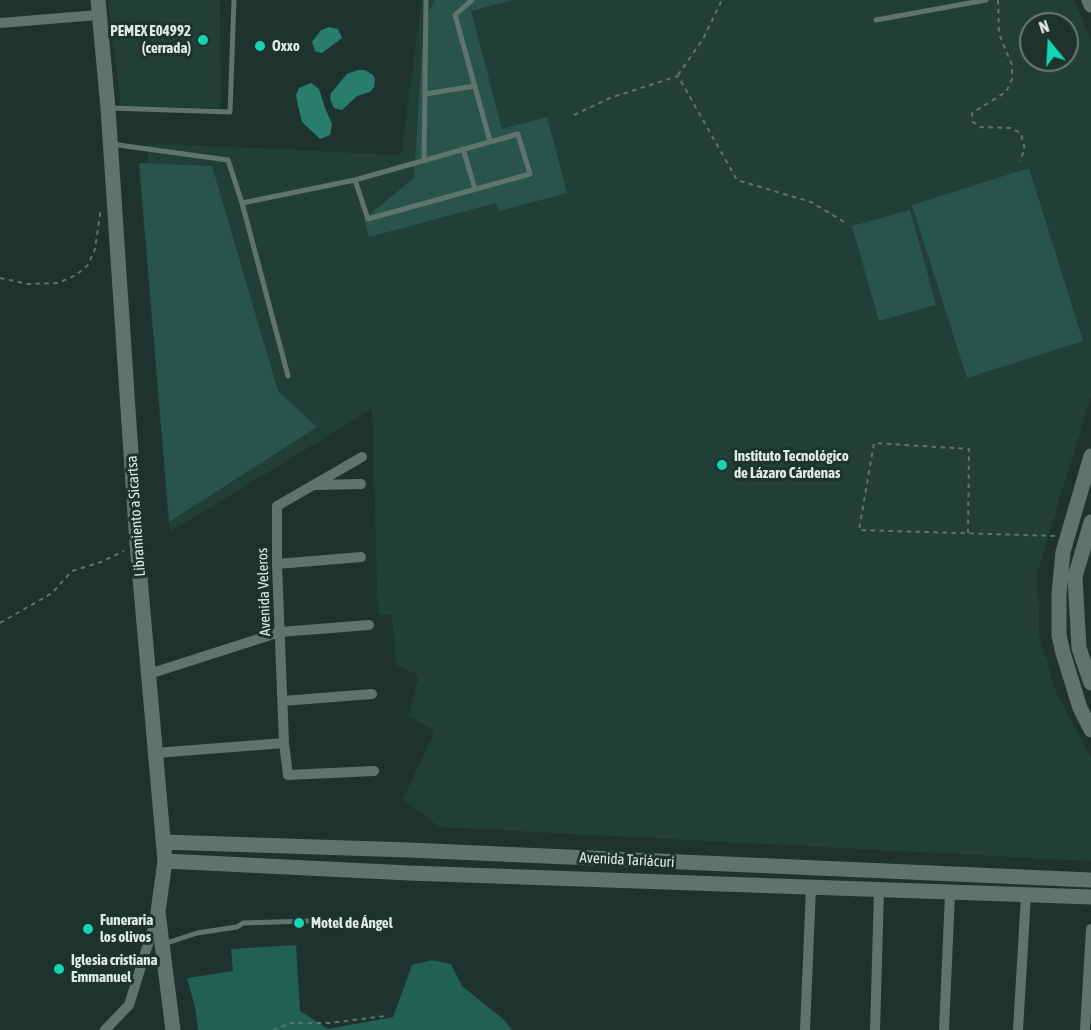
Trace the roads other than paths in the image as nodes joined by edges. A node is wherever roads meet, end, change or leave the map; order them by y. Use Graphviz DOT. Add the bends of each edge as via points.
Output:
graph roads {
  1 [pos="234,0"];
  2 [pos="426,0"];
  3 [pos="472,0"];
  4 [pos="986,0"];
  5 [pos="1089,0"];
  6 [pos="1091,5"];
  7 [pos="98,7"];
  8 [pos="876,20"];
  9 [pos="0,23"];
  10 [pos="475,86"];
  11 [pos="425,94"];
  12 [pos="108,108"];
  13 [pos="490,141"];
  14 [pos="110,144"];
  15 [pos="463,149"];
  16 [pos="424,161"];
  17 [pos="356,180"];
  18 [pos="475,189"];
  19 [pos="242,203"];
  20 [pos="288,376"];
  21 [pos="1091,456"];
  22 [pos="362,457"];
  23 [pos="361,484"];
  24 [pos="312,485"];
  25 [pos="1091,522"];
  26 [pos="361,557"];
  27 [pos="277,564"];
  28 [pos="369,625"];
  29 [pos="280,632"];
  30 [pos="1059,634"];
  31 [pos="1078,634"];
  32 [pos="1089,672"];
  33 [pos="149,674"];
  34 [pos="372,694"];
  35 [pos="283,701"];
  36 [pos="1091,730"];
  37 [pos="284,743"];
  38 [pos="156,753"];
  39 [pos="374,771"];
  40 [pos="162,842"];
  41 [pos="410,850"];
  42 [pos="165,861"];
  43 [pos="409,873"];
  44 [pos="1091,880"];
  45 [pos="811,887"];
  46 [pos="879,891"];
  47 [pos="950,894"];
  48 [pos="1026,895"];
  49 [pos="1091,897"];
  50 [pos="158,912"];
  51 [pos="342,920"];
  52 [pos="1091,929"];
  53 [pos="162,944"];
  54 [pos="105,1030"];
  55 [pos="173,1030"];
  56 [pos="805,1030"];
  57 [pos="875,1030"];
  58 [pos="944,1030"];
  59 [pos="1018,1030"];
  60 [pos="1085,1030"];
  1 -- 12 [label="lane" via="230,112"];
  2 -- 11 [label="lane"];
  3 -- 10 [label="lane" via="455,15"];
  4 -- 8 [label="lane"];
  5 -- 6 [label="street"];
  7 -- 9 [label="street"];
  7 -- 12 [label="street, Libramiento a Sicartsa"];
  10 -- 11 [label="lane"];
  10 -- 13 [label="lane"];
  11 -- 16 [label="lane"];
  12 -- 14 [label="street, Libramiento a Sicartsa"];
  13 -- 15 [label="lane"];
  13 -- 18 [label="lane" via="518,134 530,174"];
  14 -- 19 [label="lane" via="228,160"];
  14 -- 33 [label="street, Libramiento a Sicartsa"];
  15 -- 16 [label="lane"];
  15 -- 18 [label="lane"];
  16 -- 17 [label="lane"];
  17 -- 18 [label="lane" via="368,219"];
  17 -- 19 [label="lane"];
  19 -- 20 [label="lane"];
  21 -- 30 [label="street" via="1064,552"];
  22 -- 24 [label="street, Avenida Veleros"];
  23 -- 24 [label="street"];
  24 -- 27 [label="street, Avenida Veleros" via="277,506"];
  25 -- 31 [label="street" via="1075,577"];
  26 -- 27 [label="street"];
  27 -- 29 [label="street, Avenida Veleros"];
  28 -- 29 [label="street"];
  29 -- 33 [label="street"];
  29 -- 35 [label="street, Avenida Veleros"];
  30 -- 31 [label="street"];
  30 -- 36 [label="street" via="1080,708"];
  31 -- 32 [label="street"];
  33 -- 38 [label="street, Libramiento a Sicartsa"];
  34 -- 35 [label="street"];
  35 -- 37 [label="street, Avenida Veleros"];
  37 -- 38 [label="street"];
  37 -- 39 [label="street, Avenida Veleros" via="288,774"];
  38 -- 40 [label="street, Libramiento a Sicartsa"];
  40 -- 41 [label="street, Avenida Tariácuri"];
  40 -- 42 [label="street, Libramiento a Sicartsa"];
  41 -- 43 [label="street"];
  41 -- 44 [label="street, Avenida Tariácuri"];
  42 -- 43 [label="street, Avenida Tariácuri"];
  42 -- 50 [label="street, Libramiento a Sicartsa"];
  43 -- 45 [label="street, Avenida Tariácuri"];
  45 -- 46 [label="street, Avenida Tariácuri"];
  45 -- 56 [label="street"];
  46 -- 47 [label="street, Avenida Tariácuri"];
  46 -- 57 [label="street"];
  47 -- 48 [label="street, Avenida Tariácuri"];
  47 -- 58 [label="street"];
  48 -- 49 [label="street, Avenida Tariácuri"];
  48 -- 59 [label="street"];
  50 -- 53 [label="street, Libramiento a Sicartsa"];
  50 -- 54 [label="street" via="129,1005"];
  51 -- 53 [label="lane" via="243,923"];
  52 -- 60 [label="street"];
  53 -- 55 [label="street, Libramiento a Sicartsa"];
}
